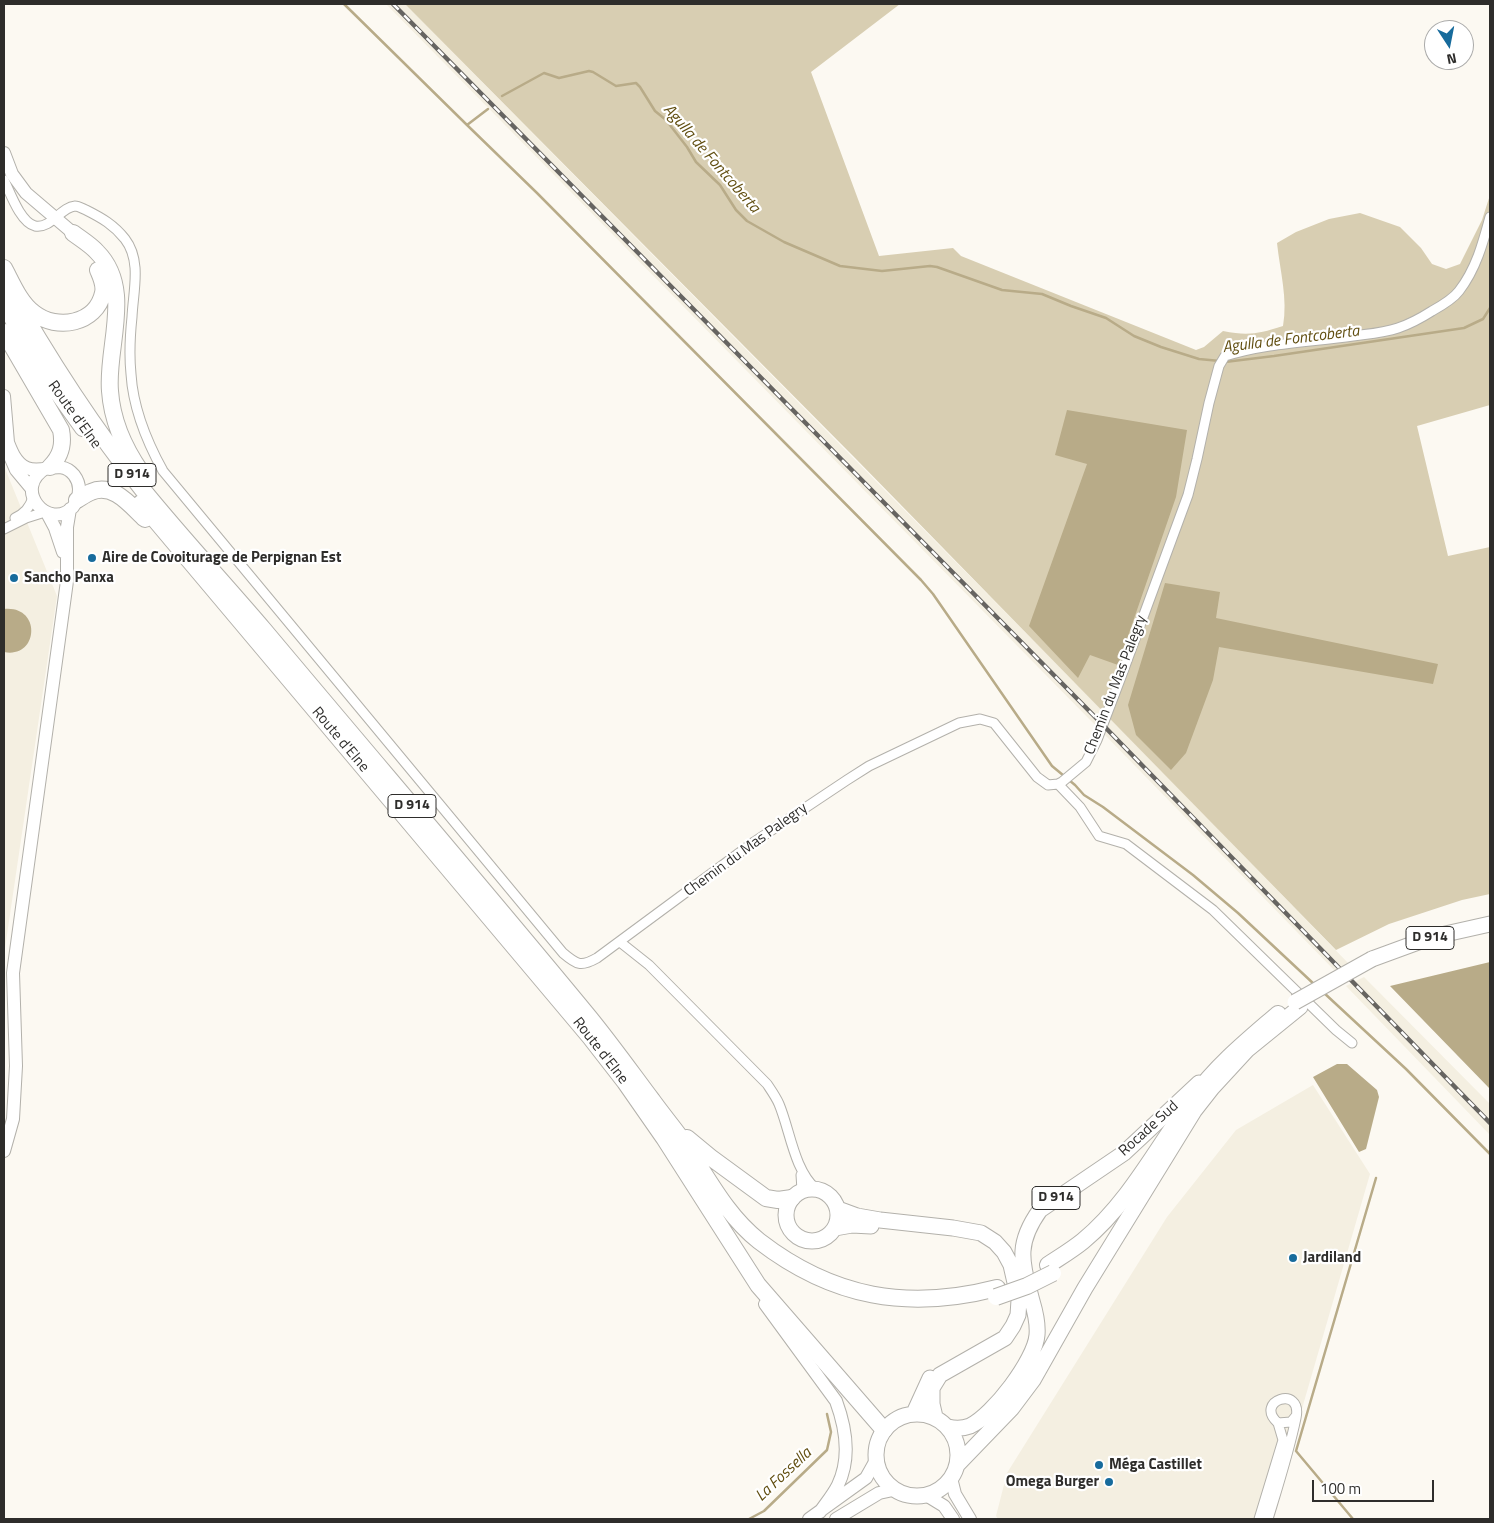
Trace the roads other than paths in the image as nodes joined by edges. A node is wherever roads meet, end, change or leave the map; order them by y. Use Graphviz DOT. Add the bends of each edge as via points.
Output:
graph roads {
  1 [pos="4,153"];
  2 [pos="4,180"];
  3 [pos="1490,217"];
  4 [pos="55,218"];
  5 [pos="73,233"];
  6 [pos="4,268"];
  7 [pos="4,280"];
  8 [pos="4,304"];
  9 [pos="4,332"];
  10 [pos="4,396"];
  11 [pos="6,437"];
  12 [pos="48,467"];
  13 [pos="32,493"];
  14 [pos="74,504"];
  15 [pos="46,512"];
  16 [pos="4,523"];
  17 [pos="4,528"];
  18 [pos="67,567"];
  19 [pos="218,577"];
  20 [pos="340,740"];
  21 [pos="1060,783"];
  22 [pos="1490,924"];
  23 [pos="1490,929"];
  24 [pos="620,942"];
  25 [pos="1374,962"];
  26 [pos="1297,1005"];
  27 [pos="1278,1014"];
  28 [pos="605,1037"];
  29 [pos="1352,1043"];
  30 [pos="4,1151"];
  31 [pos="800,1167"];
  32 [pos="1157,1168"];
  33 [pos="684,1171"];
  34 [pos="803,1192"];
  35 [pos="838,1209"];
  36 [pos="835,1228"];
  37 [pos="1051,1269"];
  38 [pos="758,1285"];
  39 [pos="996,1293"];
  40 [pos="914,1413"];
  41 [pos="1296,1416"];
  42 [pos="935,1417"];
  43 [pos="1278,1423"];
  44 [pos="948,1427"];
  45 [pos="884,1430"];
  46 [pos="876,1462"];
  47 [pos="958,1464"];
  48 [pos="951,1478"];
  49 [pos="893,1490"];
  50 [pos="926,1495"];
  51 [pos="820,1512"];
  52 [pos="809,1519"];
  53 [pos="836,1519"];
  54 [pos="953,1519"];
  55 [pos="970,1519"];
  56 [pos="1259,1519"];
  57 [pos="1268,1519"];
  1 -- 4 [label="main road" via="12,174 26,193"];
  2 -- 4 [label="street" via="27,222 41,226"];
  3 -- 21 [label="street, Chemin du Mas Palegry" via="1482,247 1458,293 1421,318 1390,330 1283,343 1225,356 1209,403 1188,495 1097,740 1086,762"];
  4 -- 5 [label="main road"];
  4 -- 24 [label="street, Chemin du Mas Palegry" via="75,206 106,219 126,240 133,254 136,281 129,348 131,376 144,428 163,471 563,954 574,963 583,964 598,958"];
  5 -- 6 [label="highway" via="103,280 104,292 86,317 72,323 58,323 35,314"];
  5 -- 19 [label="highway" via="97,252 109,267 114,283 117,306 110,391 120,433 132,459"];
  7 -- 19 [label="highway, Route d'Elne / D 914" via="55,367 108,444"];
  8 -- 20 [label="highway, Route d'Elne / D 914" via="45,375 99,450"];
  9 -- 12 [label="highway" via="61,430 61,452"];
  10 -- 11 [label="main road"];
  11 -- 12 [label="main road" via="18,461 26,468"];
  11 -- 13 [label="main road" via="16,470"];
  12 -- 13 [label="main road" via="36,476"];
  12 -- 14 [label="main road" via="65,468 76,478 79,493"];
  13 -- 15 [label="main road" via="36,504"];
  13 -- 16 [label="street" via="30,506 23,514"];
  14 -- 15 [label="main road" via="63,513"];
  14 -- 18 [label="main road" via="67,527"];
  14 -- 20 [label="highway" via="100,489 124,499 267,663"];
  15 -- 17 [label="street"];
  15 -- 18 [label="main road" via="62,546"];
  18 -- 30 [label="main road" via="13,974 16,1066 13,1119"];
  19 -- 28 [label="highway, Route d'Elne / D 914"];
  20 -- 33 [label="highway, Route d'Elne / D 914" via="590,1037 625,1082"];
  21 -- 24 [label="street, Chemin du Mas Palegry" via="1048,785 1037,776 994,723 980,719 959,723 846,780 754,842"];
  21 -- 29 [label="street" via="1098,836 1126,844 1213,910"];
  22 -- 25 [label="main road, Rocade Sud / D 914" via="1432,937"];
  23 -- 25 [label="main road, Rocade Sud / D 914" via="1434,942"];
  24 -- 31 [label="street" via="649,965 767,1084 778,1102"];
  25 -- 26 [label="main road, Rocade Sud / D 914, bridge"];
  26 -- 27 [label="main road, Rocade Sud / D 914"];
  26 -- 32 [label="main road, Rocade Sud / D 914" via="1247,1050 1212,1088"];
  27 -- 37 [label="highway, D 914" via="1220,1067 1195,1096 1130,1192 1110,1215"];
  27 -- 44 [label="main road, Rocade Sud / D 914" via="1236,1046 1124,1153 1040,1210 1031,1223 1022,1254 1035,1312 1037,1335 1033,1352 1022,1372 993,1407 972,1425 961,1429"];
  28 -- 34 [label="highway" via="620,1050 690,1142 766,1198 778,1200"];
  28 -- 39 [label="highway, D 914" via="683,1141 721,1200 758,1240 830,1282 854,1291 921,1300"];
  31 -- 34 [label="street"];
  31 -- 34 [label="street" via="808,1182"];
  32 -- 37 [label="highway, D 914" via="1113,1224 1088,1248"];
  32 -- 47 [label="main road, Rocade Sud / D 914" via="1033,1380 1012,1408"];
  33 -- 38 [label="highway"];
  33 -- 39 [label="highway, D 914" via="732,1228 760,1252 804,1281 832,1293 886,1306 919,1309 955,1307"];
  34 -- 35 [label="main road" via="825,1192"];
  34 -- 36 [label="main road" via="789,1202 786,1214 788,1227 797,1237 812,1242 829,1236"];
  35 -- 36 [label="main road"];
  35 -- 42 [label="main road" via="880,1220 981,1233 996,1242 1011,1265 1019,1300 1013,1326 1005,1338 940,1375 932,1388"];
  36 -- 40 [label="main road" via="881,1227 975,1239 985,1244 1002,1262 1009,1290 1007,1320 987,1340 939,1367 928,1380"];
  37 -- 39 [label="highway, D 914"];
  38 -- 45 [label="highway"];
  38 -- 51 [label="main road" via="765,1304 836,1401 841,1415 847,1449 844,1469"];
  40 -- 42 [label="main road"];
  40 -- 45 [label="main road" via="897,1418"];
  41 -- 43 [label="street" via="1291,1422"];
  41 -- 43 [label="street" via="1297,1410 1291,1400 1275,1401 1271,1414"];
  41 -- 57 [label="street"];
  42 -- 44 [label="main road"];
  43 -- 56 [label="street" via="1283,1440"];
  44 -- 47 [label="main road" via="957,1444"];
  45 -- 46 [label="main road" via="876,1447"];
  46 -- 49 [label="main road" via="879,1473"];
  46 -- 51 [label="main road" via="866,1478"];
  47 -- 48 [label="main road"];
  48 -- 50 [label="main road" via="940,1489"];
  48 -- 55 [label="main road" via="955,1494"];
  49 -- 50 [label="main road" via="915,1496"];
  49 -- 53 [label="main road" via="878,1493"];
  50 -- 54 [label="main road" via="944,1506"];
  51 -- 52 [label="main road"];
}
